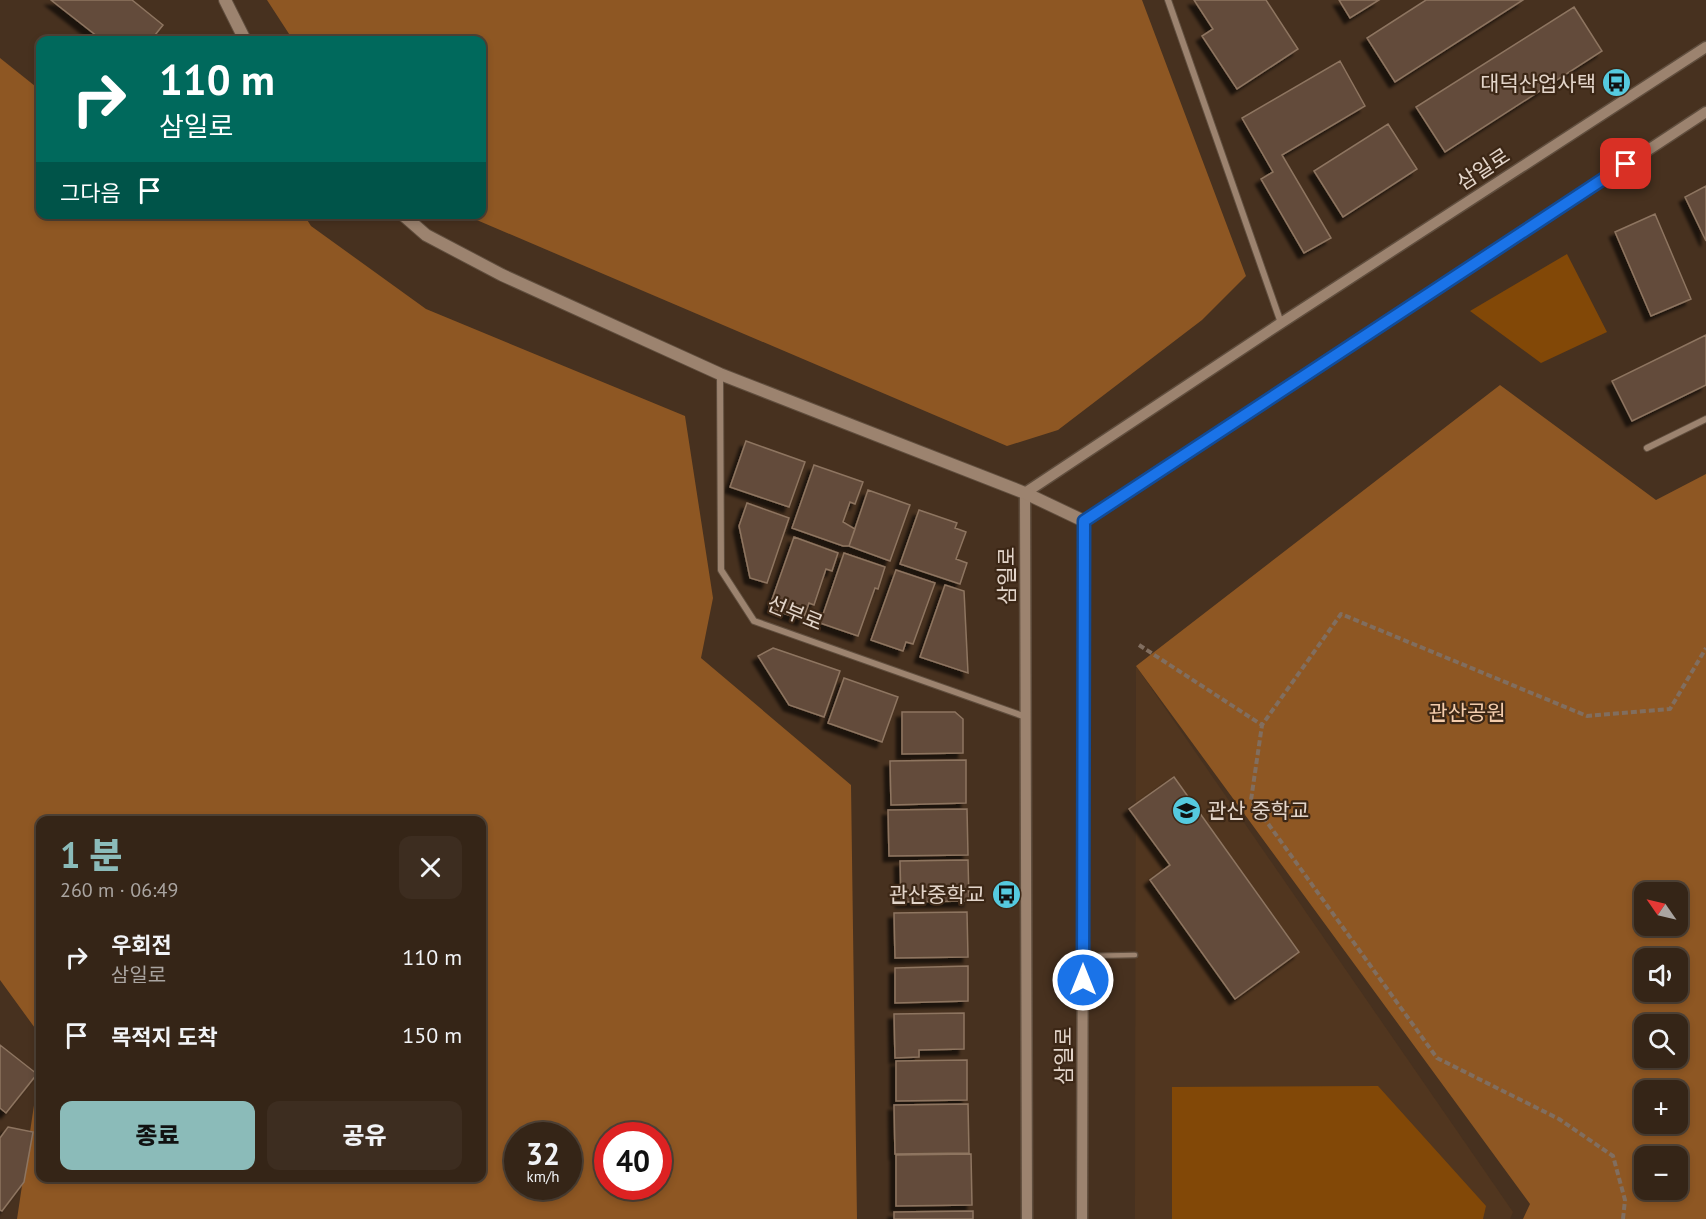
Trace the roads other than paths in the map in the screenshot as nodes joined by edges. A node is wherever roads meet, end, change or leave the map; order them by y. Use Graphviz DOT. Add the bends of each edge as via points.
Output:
graph roads {
  1 [pos="225,0"];
  2 [pos="1168,0"];
  3 [pos="243,36"];
  4 [pos="1706,47"];
  5 [pos="1706,112"];
  6 [pos="408,219"];
  7 [pos="1281,323"];
  8 [pos="720,374"];
  9 [pos="1706,419"];
  10 [pos="1647,448"];
  11 [pos="1025,493"];
  12 [pos="1084,521"];
  13 [pos="1026,717"];
  14 [pos="1135,955"];
  15 [pos="1083,956"];
  16 [pos="1027,1219"];
  17 [pos="1082,1219"];
  1 -- 3 [label="main road"];
  2 -- 7 [label="street"];
  4 -- 7 [label="street, 삼일로"];
  5 -- 12 [label="street"];
  6 -- 8 [label="main road" via="426,235 502,275"];
  7 -- 11 [label="street, 삼일로"];
  8 -- 11 [label="main road"];
  8 -- 13 [label="street, 선부로" via="721,570 754,621"];
  9 -- 10 [label="street"];
  11 -- 12 [label="main road"];
  11 -- 13 [label="street, 삼일로"];
  12 -- 15 [label="street, 삼일로"];
  13 -- 16 [label="street, 삼일로"];
  14 -- 15 [label="lane"];
  15 -- 17 [label="street, 삼일로"];
}
